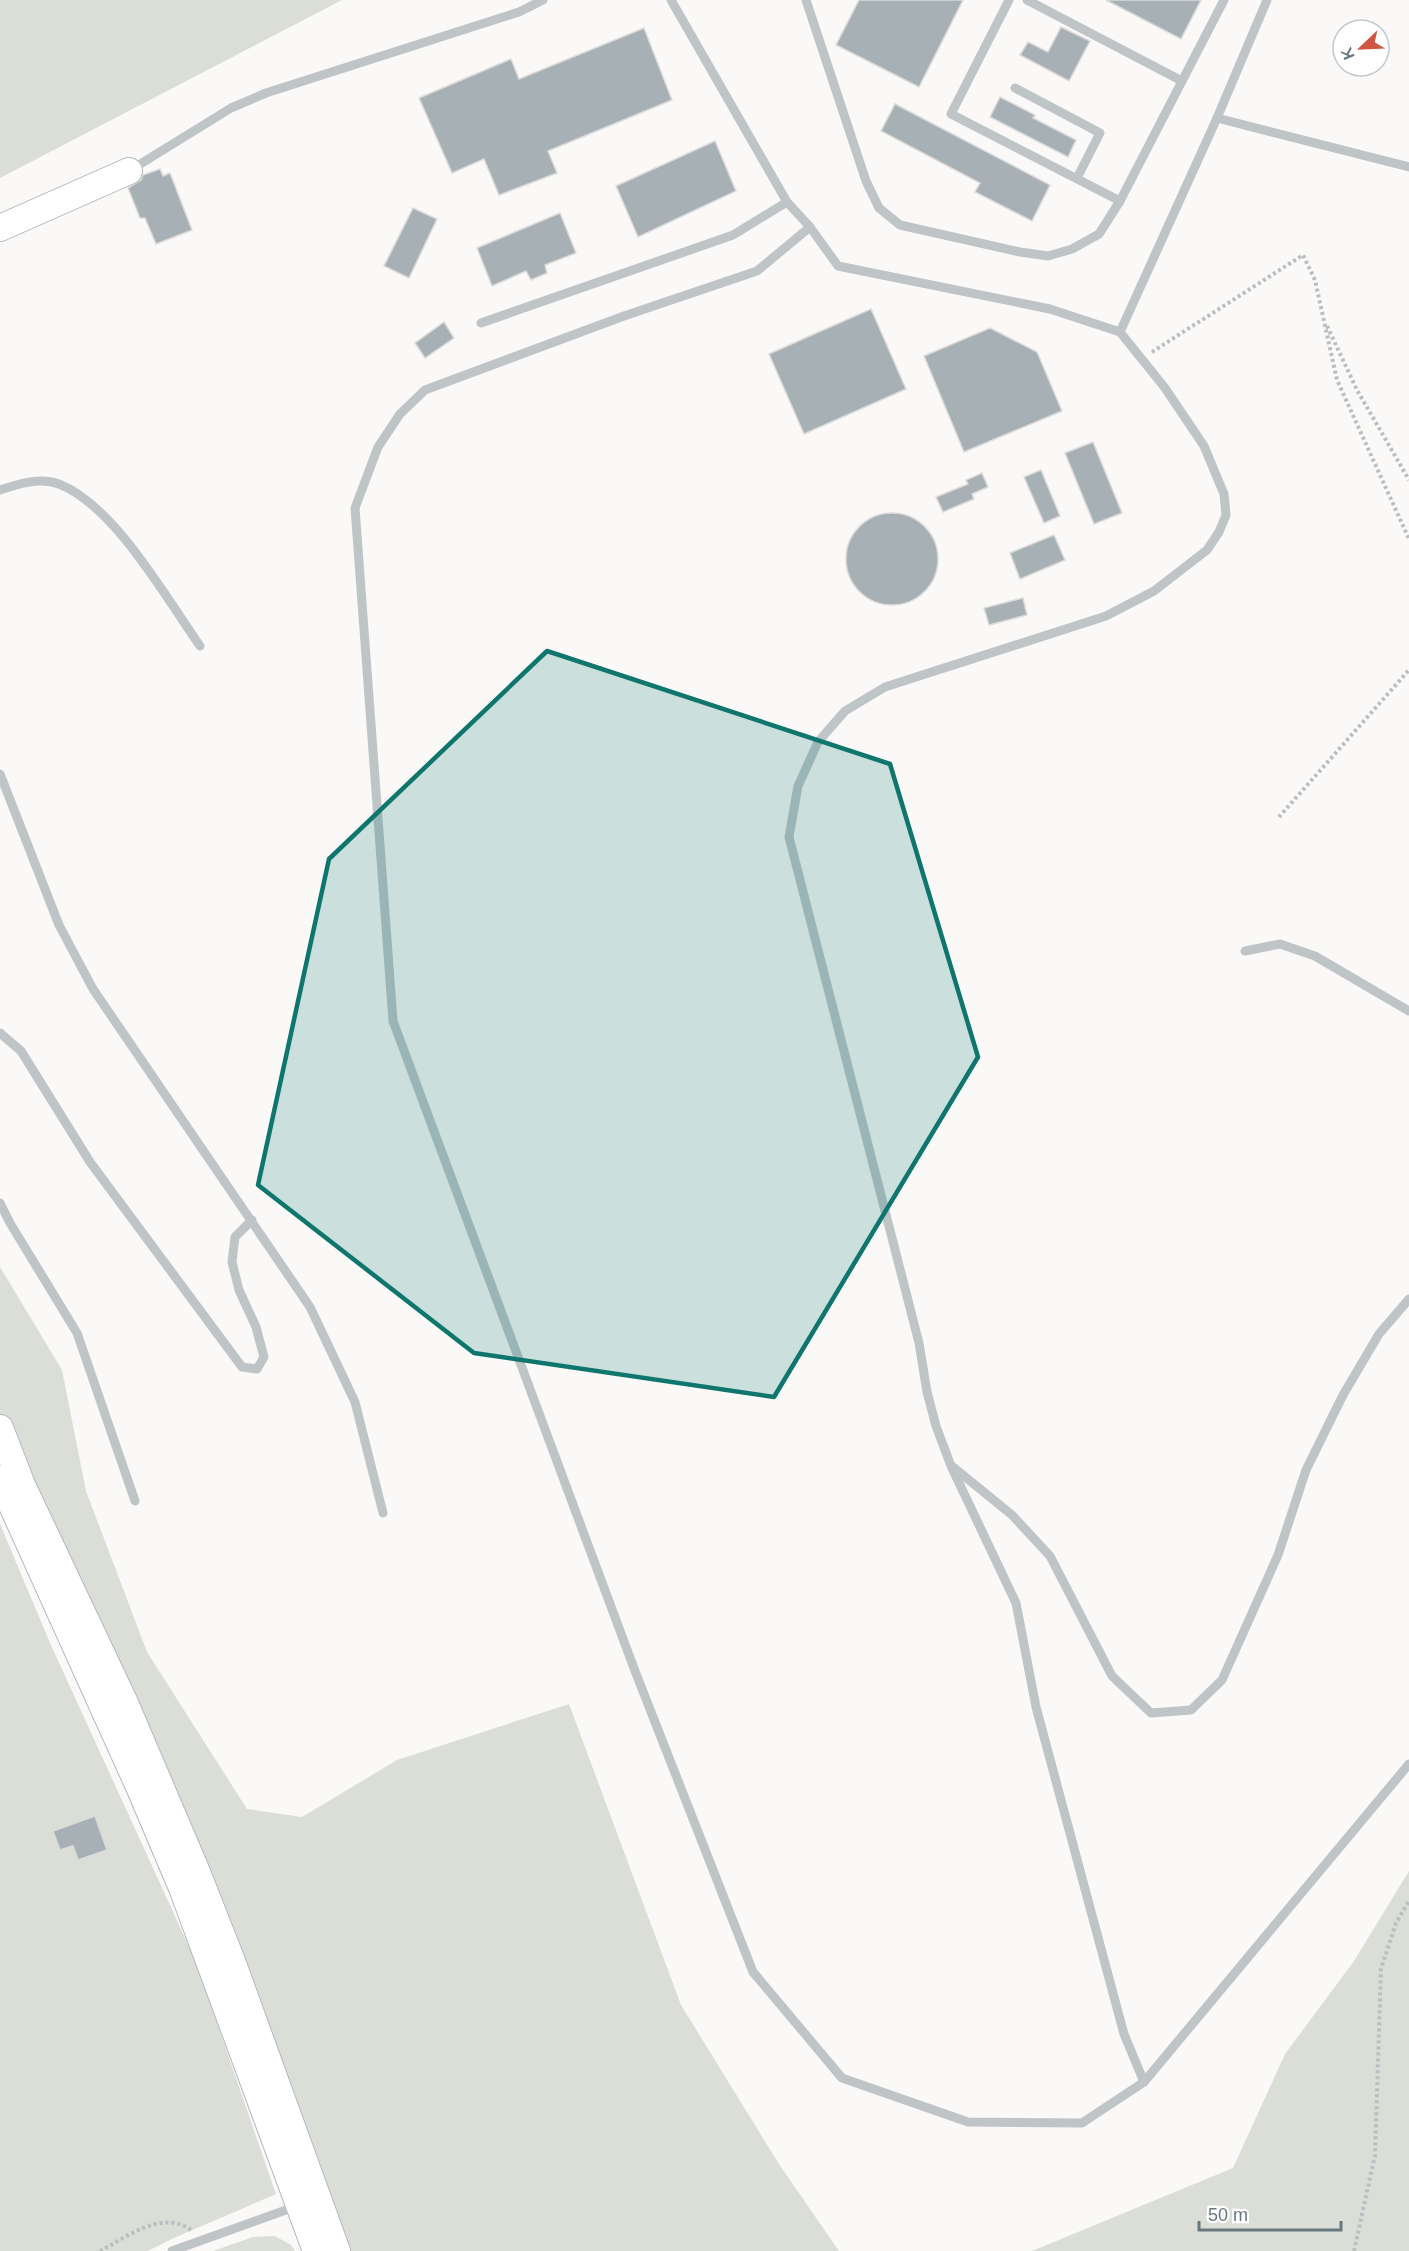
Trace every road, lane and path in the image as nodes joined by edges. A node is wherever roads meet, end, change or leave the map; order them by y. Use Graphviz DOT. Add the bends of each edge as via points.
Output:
graph roads {
  1 [pos="543,0"];
  2 [pos="671,0"];
  3 [pos="806,0"];
  4 [pos="1008,0"];
  5 [pos="1027,0"];
  6 [pos="1224,0"];
  7 [pos="1267,0"];
  8 [pos="1182,81"];
  9 [pos="1015,88"];
  10 [pos="1217,118"];
  11 [pos="1409,167"];
  12 [pos="129,171"];
  13 [pos="1077,178"];
  14 [pos="1120,201"];
  15 [pos="787,202"];
  16 [pos="810,227"];
  17 [pos="0,228"];
  18 [pos="1323,317"];
  19 [pos="481,323"];
  20 [pos="1120,332"];
  21 [pos="1142,359"];
  22 [pos="1409,480"];
  23 [pos="0,490"];
  24 [pos="1409,538"];
  25 [pos="200,646"];
  26 [pos="1409,671"];
  27 [pos="0,774"];
  28 [pos="1280,817"];
  29 [pos="1245,951"];
  30 [pos="1409,1011"];
  31 [pos="0,1033"];
  32 [pos="0,1203"];
  33 [pos="252,1220"];
  34 [pos="1409,1299"];
  35 [pos="0,1428"];
  36 [pos="951,1466"];
  37 [pos="0,1479"];
  38 [pos="135,1501"];
  39 [pos="383,1514"];
  40 [pos="1409,1764"];
  41 [pos="1409,1901"];
  42 [pos="1144,2082"];
  43 [pos="299,2205"];
  44 [pos="204,2239"];
  45 [pos="100,2251"];
  46 [pos="172,2251"];
  47 [pos="316,2251"];
  48 [pos="337,2251"];
  49 [pos="1354,2251"];
  1 -- 12 [label="lane" via="519,12 266,93 231,108"];
  2 -- 15 [label="lane"];
  3 -- 14 [label="lane" via="866,181 879,208 900,225 1048,256 1072,249 1099,234"];
  4 -- 13 [label="lane" via="951,114"];
  5 -- 8 [label="lane"];
  6 -- 8 [label="lane"];
  7 -- 10 [label="lane"];
  8 -- 14 [label="lane"];
  9 -- 13 [label="lane" via="1100,133"];
  10 -- 11 [label="lane"];
  10 -- 20 [label="lane"];
  12 -- 17 [label="main road"];
  13 -- 14 [label="lane"];
  15 -- 16 [label="lane"];
  15 -- 19 [label="lane" via="733,235"];
  16 -- 20 [label="lane" via="838,266 1050,309"];
  16 -- 42 [label="lane" via="757,271 424,390 400,414 378,447 355,508 393,1021 635,1671 753,1972 842,2078 968,2122 1082,2123"];
  18 -- 21 [label="path" via="1315,280 1304,255"];
  18 -- 22 [label="path" via="1357,390"];
  18 -- 24 [label="path" via="1337,380"];
  20 -- 21 [label="lane"];
  21 -- 36 [label="lane" via="1204,446 1224,494 1226,515 1207,550 1154,591 1106,616 885,687 844,711 818,742 798,786 789,837 916,1332 927,1392"];
  23 -- 25 [label="lane" via="36,481 58,484 87,501 121,533"];
  26 -- 28 [label="path"];
  27 -- 33 [label="lane" via="59,925 93,989"];
  29 -- 30 [label="lane" via="1280,944 1315,956"];
  31 -- 33 [label="lane" via="21,1051 90,1162 242,1367 257,1369 264,1357 232,1262 235,1237"];
  32 -- 38 [label="lane" via="77,1333"];
  33 -- 39 [label="lane" via="310,1306 355,1402"];
  34 -- 36 [label="lane" via="1379,1334 1306,1470 1278,1555 1222,1680 1191,1710 1151,1713 1112,1676 1050,1556 1012,1515"];
  35 -- 48 [label="main road" via="22,1485 125,1703 197,1872"];
  36 -- 42 [label="lane" via="1016,1603 1045,1741 1124,2034"];
  37 -- 43 [label="main road" via="182,1888"];
  40 -- 42 [label="lane"];
  41 -- 49 [label="path" via="1396,1923 1381,1969 1375,2155"];
  43 -- 44 [label="lane"];
  43 -- 47 [label="main road"];
  44 -- 45 [label="path" via="182,2224 164,2221"];
  44 -- 46 [label="lane"];
}
